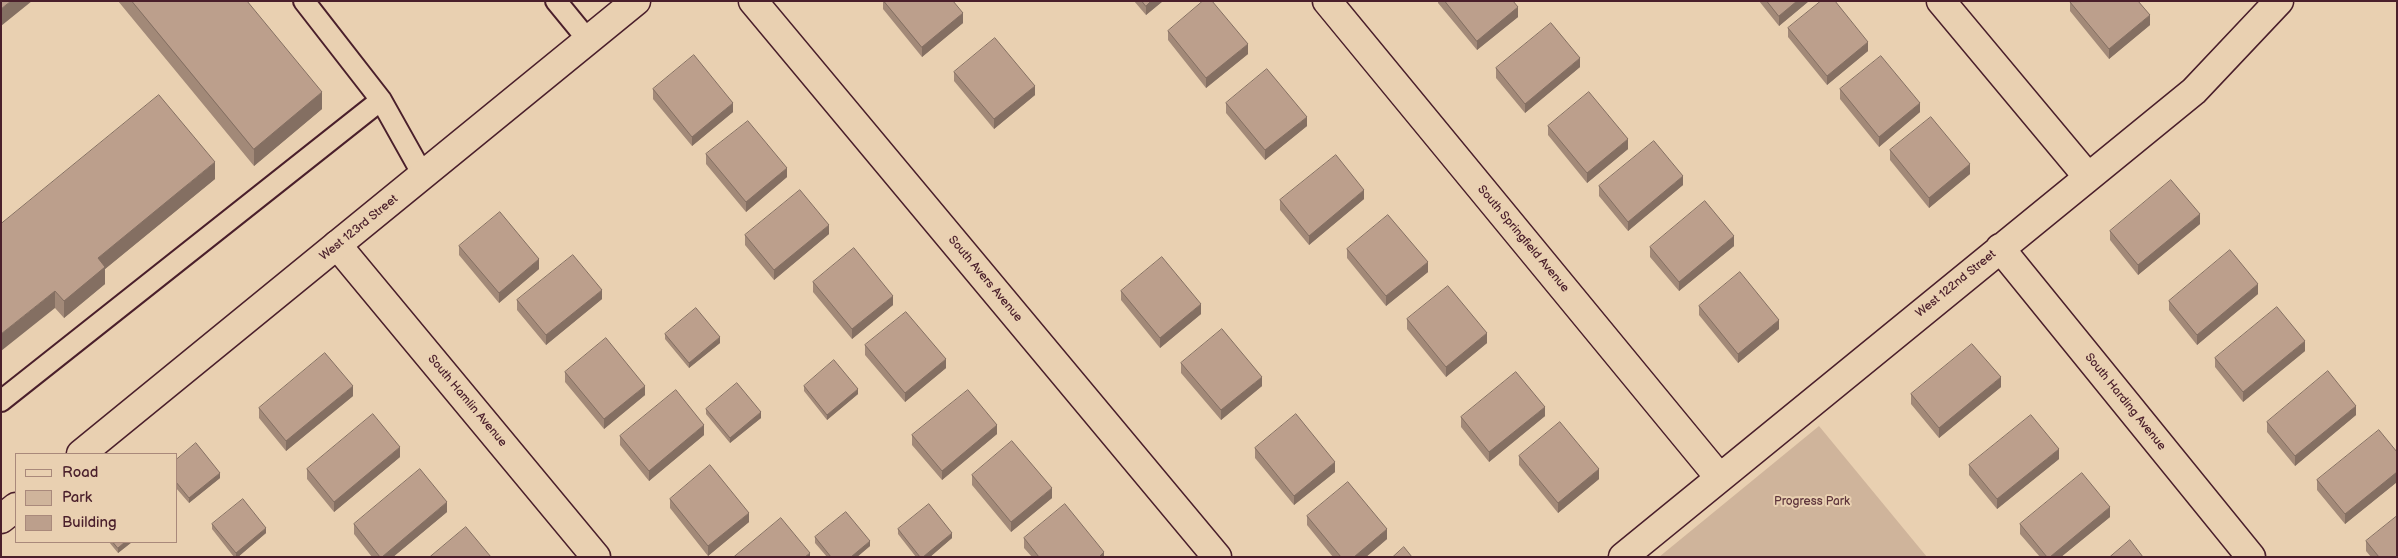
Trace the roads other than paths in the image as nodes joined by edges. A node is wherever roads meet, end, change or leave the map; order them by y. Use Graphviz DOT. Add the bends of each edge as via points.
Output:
graph roads {
  1 [pos="304,1"];
  2 [pos="556,1"];
  3 [pos="636,1"];
  4 [pos="753,1"];
  5 [pos="1326,1"];
  6 [pos="1941,1"];
  7 [pos="2279,1"];
  8 [pos="588,40"];
  9 [pos="381,100"];
  10 [pos="423,175"];
  11 [pos="2088,177"];
  12 [pos="338,245"];
  13 [pos="2000,248"];
  14 [pos="1,401"];
  15 [pos="82,453"];
  16 [pos="1720,477"];
  17 [pos="15,508"];
  18 [pos="1,519"];
  19 [pos="596,557"];
  20 [pos="1216,557"];
  21 [pos="1623,557"];
  22 [pos="2251,557"];
  1 -- 9 [label="lane"];
  2 -- 8 [label="lane"];
  3 -- 8 [label="street, West 123rd Street"];
  4 -- 20 [label="street, South Avers Avenue"];
  5 -- 16 [label="street, South Springfield Avenue"];
  6 -- 11 [label="street"];
  7 -- 11 [label="street, West 122nd Street" via="2194,91"];
  8 -- 10 [label="street, West 123rd Street"];
  9 -- 10 [label="lane"];
  9 -- 14 [label="lane"];
  10 -- 12 [label="street, West 123rd Street"];
  11 -- 13 [label="street, West 122nd Street"];
  12 -- 15 [label="street, West 123rd Street"];
  12 -- 19 [label="street, South Hamlin Avenue"];
  13 -- 16 [label="street, West 122nd Street"];
  13 -- 22 [label="street, South Harding Avenue"];
  16 -- 21 [label="street, West 122nd Street"];
  17 -- 18 [label="street"];
}
